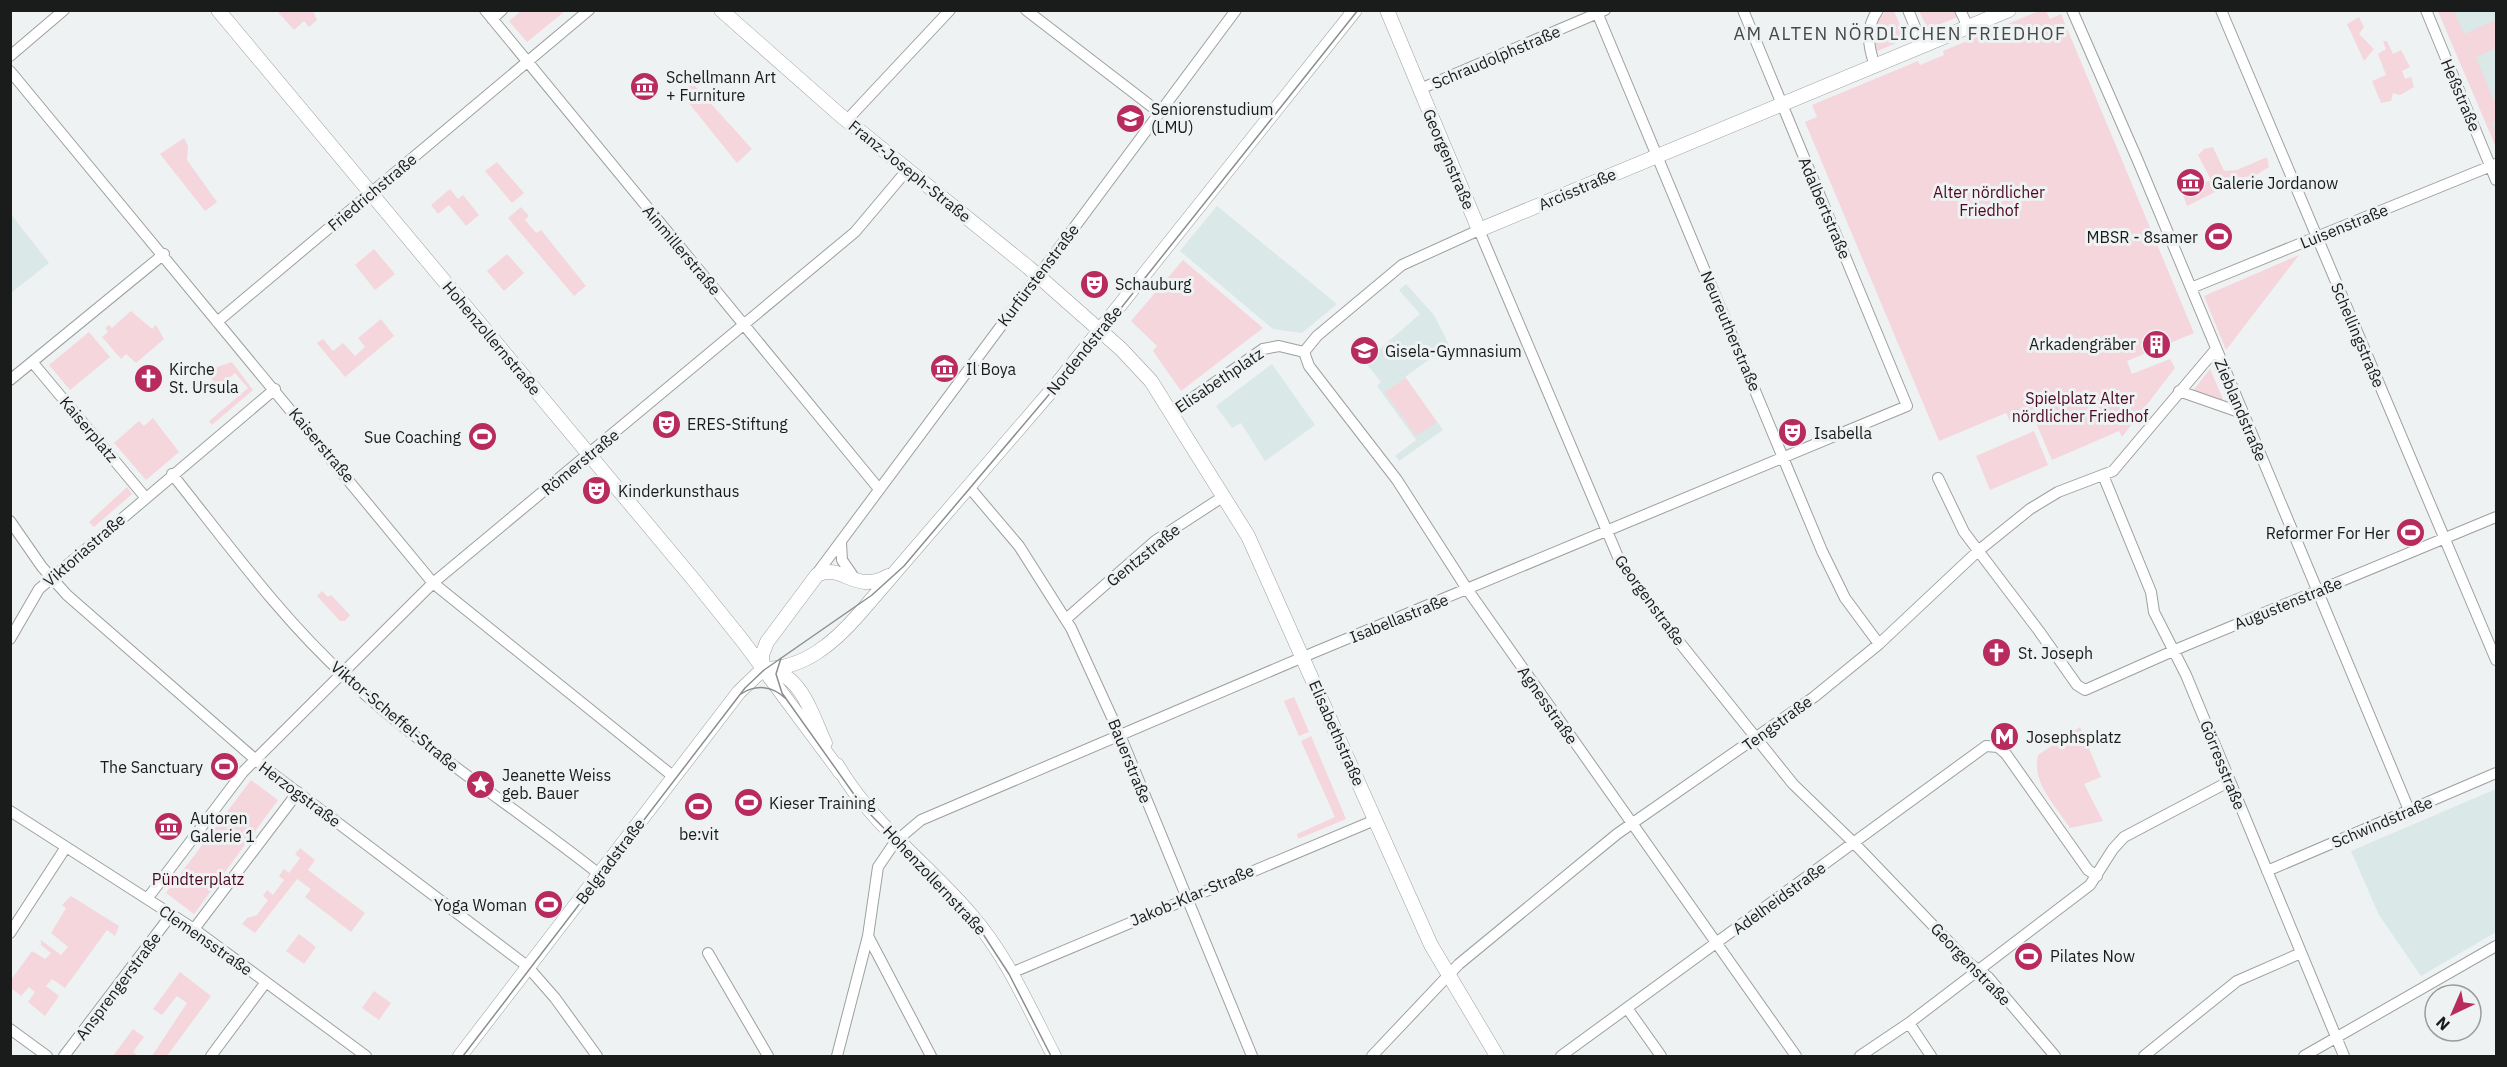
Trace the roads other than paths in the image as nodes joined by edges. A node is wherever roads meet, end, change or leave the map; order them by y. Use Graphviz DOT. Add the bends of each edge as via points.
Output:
graph roads {
  1 [pos="64,10"];
  2 [pos="218,10"];
  3 [pos="502,10"];
  4 [pos="589,10"];
  5 [pos="721,10"];
  6 [pos="951,10"];
  7 [pos="1026,10"];
  8 [pos="1355,10"];
  9 [pos="1387,10"];
  10 [pos="1743,10"];
  11 [pos="1878,10"];
  12 [pos="1908,10"];
  13 [pos="1960,10"];
  14 [pos="2009,10"];
  15 [pos="2072,10"];
  16 [pos="2221,10"];
  17 [pos="2426,10"];
  18 [pos="1234,11"];
  19 [pos="1599,12"];
  20 [pos="488,15"];
  21 [pos="1968,27"];
  22 [pos="1923,46"];
  23 [pos="10,56"];
  24 [pos="527,62"];
  25 [pos="1875,66"];
  26 [pos="10,71"];
  27 [pos="1420,89"];
  28 [pos="1782,105"];
  29 [pos="1160,112"];
  30 [pos="847,120"];
  31 [pos="1658,155"];
  32 [pos="2494,165"];
  33 [pos="908,169"];
  34 [pos="2496,180"];
  35 [pos="370,193"];
  36 [pos="1479,230"];
  37 [pos="2317,237"];
  38 [pos="164,254"];
  39 [pos="1038,275"];
  40 [pos="2191,288"];
  41 [pos="217,322"];
  42 [pos="744,325"];
  43 [pos="1100,330"];
  44 [pos="2216,349"];
  45 [pos="1304,352"];
  46 [pos="33,363"];
  47 [pos="10,380"];
  48 [pos="274,389"];
  49 [pos="2178,392"];
  50 [pos="1907,406"];
  51 [pos="1171,413"];
  52 [pos="2242,413"];
  53 [pos="589,454"];
  54 [pos="1785,458"];
  55 [pos="172,474"];
  56 [pos="2103,475"];
  57 [pos="1938,478"];
  58 [pos="969,487"];
  59 [pos="879,489"];
  60 [pos="1224,496"];
  61 [pos="145,497"];
  62 [pos="2496,517"];
  63 [pos="10,521"];
  64 [pos="1606,533"];
  65 [pos="2444,538"];
  66 [pos="842,540"];
  67 [pos="1978,551"];
  68 [pos="895,572"];
  69 [pos="51,579"];
  70 [pos="813,579"];
  71 [pos="858,581"];
  72 [pos="433,583"];
  73 [pos="1467,589"];
  74 [pos="2317,591"];
  75 [pos="860,613"];
  76 [pos="1066,619"];
  77 [pos="10,639"];
  78 [pos="1880,644"];
  79 [pos="2173,651"];
  80 [pos="1303,657"];
  81 [pos="2496,660"];
  82 [pos="796,665"];
  83 [pos="763,669"];
  84 [pos="342,674"];
  85 [pos="795,685"];
  86 [pos="1120,735"];
  87 [pos="1757,739"];
  88 [pos="254,760"];
  89 [pos="841,772"];
  90 [pos="2496,773"];
  91 [pos="674,777"];
  92 [pos="2230,782"];
  93 [pos="298,792"];
  94 [pos="2409,810"];
  95 [pos="10,811"];
  96 [pos="1375,820"];
  97 [pos="1630,823"];
  98 [pos="897,840"];
  99 [pos="1854,843"];
  100 [pos="66,847"];
  101 [pos="2268,871"];
  102 [pos="599,874"];
  103 [pos="2097,876"];
  104 [pos="1185,898"];
  105 [pos="147,900"];
  106 [pos="171,915"];
  107 [pos="194,929"];
  108 [pos="10,933"];
  109 [pos="868,936"];
  110 [pos="1716,944"];
  111 [pos="2496,946"];
  112 [pos="2301,952"];
  113 [pos="708,953"];
  114 [pos="528,967"];
  115 [pos="1978,968"];
  116 [pos="1011,973"];
  117 [pos="1448,976"];
  118 [pos="266,982"];
  119 [pos="1627,1008"];
  120 [pos="1909,1023"];
  121 [pos="10,1029"];
  122 [pos="2337,1038"];
  123 [pos="47,1056"];
  124 [pos="64,1056"];
  125 [pos="211,1056"];
  126 [pos="366,1056"];
  127 [pos="460,1056"];
  128 [pos="597,1056"];
  129 [pos="768,1056"];
  130 [pos="837,1056"];
  131 [pos="931,1056"];
  132 [pos="1054,1056"];
  133 [pos="1252,1056"];
  134 [pos="1372,1056"];
  135 [pos="1497,1056"];
  136 [pos="1561,1056"];
  137 [pos="1661,1056"];
  138 [pos="1796,1056"];
  139 [pos="1860,1056"];
  140 [pos="1931,1056"];
  141 [pos="2055,1056"];
  142 [pos="2144,1056"];
  143 [pos="2304,1056"];
  144 [pos="2344,1056"];
  1 -- 23 [label="street"];
  2 -- 35 [label="main road, Hohenzollernstraße"];
  3 -- 20 [label="street"];
  4 -- 24 [label="street, Friedrichstraße"];
  5 -- 30 [label="main road, Franz-Joseph-Straße"];
  6 -- 30 [label="street"];
  7 -- 29 [label="street"];
  8 -- 43 [label="main road, Nordendstraße"];
  9 -- 27 [label="main road, Georgenstraße"];
  10 -- 28 [label="street, Adalbertstraße"];
  11 -- 25 [label="street" via="1868,34"];
  12 -- 22 [label="street"];
  13 -- 21 [label="street"];
  14 -- 21 [label="main road, Arcisstraße"];
  15 -- 40 [label="street, Zieblandstraße"];
  16 -- 37 [label="street, Schellingstraße"];
  17 -- 32 [label="street, Heßstraße"];
  18 -- 29 [label="street, Kurfürstenstraße"];
  19 -- 27 [label="street, Schraudolphstraße"];
  19 -- 31 [label="street, Neureutherstraße"];
  20 -- 24 [label="street, Ainmillerstraße"];
  21 -- 22 [label="main road, Arcisstraße"];
  22 -- 25 [label="main road, Arcisstraße"];
  24 -- 35 [label="street, Friedrichstraße"];
  24 -- 42 [label="street, Ainmillerstraße"];
  25 -- 28 [label="main road, Arcisstraße"];
  26 -- 38 [label="street, Kaiserstraße"];
  27 -- 36 [label="main road, Georgenstraße"];
  28 -- 31 [label="main road, Arcisstraße"];
  28 -- 50 [label="street, Adalbertstraße"];
  29 -- 39 [label="street, Kurfürstenstraße"];
  30 -- 33 [label="main road, Franz-Joseph-Straße"];
  31 -- 36 [label="main road, Arcisstraße"];
  31 -- 54 [label="street, Neureutherstraße"];
  32 -- 34 [label="street, Heßstraße"];
  32 -- 37 [label="street, Luisenstraße"];
  33 -- 39 [label="main road, Franz-Joseph-Straße"];
  33 -- 42 [label="street, Römerstraße" via="866,222"];
  35 -- 41 [label="street, Friedrichstraße"];
  35 -- 53 [label="main road, Hohenzollernstraße"];
  36 -- 45 [label="street, Arcisstraße" via="1402,266 1317,336"];
  36 -- 64 [label="street, Georgenstraße"];
  37 -- 40 [label="street, Luisenstraße"];
  37 -- 65 [label="street, Schellingstraße"];
  38 -- 41 [label="street, Kaiserstraße"];
  38 -- 46 [label="street"];
  39 -- 43 [label="main road, Franz-Joseph-Straße"];
  39 -- 59 [label="street, Kurfürstenstraße"];
  40 -- 44 [label="street, Zieblandstraße"];
  41 -- 48 [label="street, Kaiserstraße"];
  42 -- 53 [label="street, Römerstraße"];
  42 -- 59 [label="street, Ainmillerstraße"];
  43 -- 51 [label="main road, Elisabethplatz" via="1139,367"];
  43 -- 58 [label="main road, Nordendstraße"];
  44 -- 49 [label="street, Tengstraße"];
  44 -- 52 [label="street, Zieblandstraße"];
  45 -- 51 [label="street, Elisabethplatz" via="1287,347 1263,349"];
  45 -- 73 [label="street, Agnesstraße" via="1309,366 1398,480"];
  46 -- 47 [label="street"];
  46 -- 61 [label="street, Kaiserplatz"];
  48 -- 55 [label="street"];
  48 -- 72 [label="street, Kaiserstraße"];
  49 -- 52 [label="street"];
  49 -- 56 [label="street, Tengstraße" via="2118,467"];
  50 -- 54 [label="street, Isabellastraße"];
  51 -- 60 [label="main road, Elisabethstraße"];
  52 -- 74 [label="street, Zieblandstraße"];
  53 -- 72 [label="street, Römerstraße"];
  53 -- 83 [label="main road, Hohenzollernstraße"];
  54 -- 64 [label="street, Isabellastraße"];
  54 -- 78 [label="street, Neureutherstraße" via="1845,598"];
  55 -- 61 [label="street"];
  55 -- 84 [label="street, Viktor-Scheffel-Straße" via="282,612"];
  56 -- 67 [label="street, Tengstraße" via="2043,500"];
  56 -- 79 [label="street, Görresstraße" via="2151,592 2154,612"];
  57 -- 67 [label="street" via="1959,524"];
  58 -- 68 [label="main road, Nordendstraße"];
  58 -- 76 [label="street, Bauerstraße" via="1019,546"];
  59 -- 66 [label="street, Kurfürstenstraße"];
  60 -- 76 [label="street, Gentzstraße" via="1155,541"];
  60 -- 80 [label="main road, Elisabethstraße" via="1248,536"];
  61 -- 69 [label="street, Viktoriastraße"];
  62 -- 65 [label="street, Augustenstraße"];
  63 -- 69 [label="street, Herzogstraße"];
  64 -- 73 [label="street, Isabellastraße"];
  64 -- 87 [label="street, Georgenstraße" via="1644,598"];
  65 -- 74 [label="street, Augustenstraße"];
  65 -- 81 [label="street, Schellingstraße"];
  66 -- 70 [label="street, Kurfürstenstraße"];
  66 -- 71 [label="street" via="842,560"];
  67 -- 78 [label="street, Tengstraße"];
  67 -- 79 [label="street, Augustenstraße" via="2081,689 2094,688"];
  68 -- 71 [label="main road" via="876,583"];
  68 -- 75 [label="main road, Nordendstraße"];
  69 -- 77 [label="street, Viktoriastraße" via="32,600"];
  69 -- 88 [label="street, Herzogstraße"];
  70 -- 71 [label="main road" via="828,571"];
  70 -- 83 [label="main road" via="767,642 762,655"];
  71 -- 75 [label="main road" via="863,592"];
  72 -- 84 [label="street, Römerstraße"];
  72 -- 91 [label="street, Kaiserstraße"];
  73 -- 80 [label="street, Isabellastraße"];
  73 -- 97 [label="street, Agnesstraße"];
  74 -- 79 [label="street, Augustenstraße"];
  74 -- 94 [label="street, Zieblandstraße"];
  75 -- 82 [label="main road, Nordendstraße" via="823,648"];
  76 -- 86 [label="street, Bauerstraße"];
  78 -- 87 [label="street, Tengstraße"];
  79 -- 92 [label="street, Görresstraße"];
  80 -- 86 [label="street, Isabellastraße"];
  80 -- 96 [label="main road, Elisabethstraße"];
  82 -- 83 [label="main road"];
  82 -- 85 [label="main road"];
  83 -- 85 [label="main road, Hohenzollernstraße" via="783,674"];
  83 -- 89 [label="main road, Hohenzollernstraße"];
  83 -- 91 [label="main road, Belgradstraße" via="741,689"];
  84 -- 88 [label="street, Römerstraße"];
  84 -- 102 [label="street, Viktor-Scheffel-Straße"];
  85 -- 89 [label="main road, Hohenzollernstraße"];
  86 -- 98 [label="street, Isabellastraße" via="921,820"];
  86 -- 104 [label="street, Bauerstraße"];
  87 -- 97 [label="street, Tengstraße"];
  87 -- 99 [label="street, Georgenstraße" via="1793,784"];
  88 -- 93 [label="street, Herzogstraße"];
  88 -- 105 [label="street"];
  89 -- 98 [label="main road, Hohenzollernstraße"];
  90 -- 94 [label="street, Schwindstraße"];
  91 -- 102 [label="main road, Belgradstraße"];
  92 -- 101 [label="street, Görresstraße"];
  92 -- 103 [label="street" via="2124,837"];
  93 -- 107 [label="street"];
  93 -- 114 [label="street, Herzogstraße"];
  94 -- 101 [label="street, Schwindstraße"];
  95 -- 100 [label="street, Clemensstraße"];
  96 -- 104 [label="street, Jakob-Klar-Straße"];
  96 -- 117 [label="main road, Elisabethstraße"];
  97 -- 110 [label="street, Agnesstraße"];
  97 -- 117 [label="street, Tengstraße"];
  98 -- 109 [label="street, Isabellastraße" via="878,867"];
  98 -- 116 [label="main road, Hohenzollernstraße" via="966,908"];
  99 -- 103 [label="street, Adelheidstraße" via="1978,750 1998,747 2088,870"];
  99 -- 110 [label="street, Adelheidstraße"];
  99 -- 115 [label="street, Georgenstraße"];
  100 -- 105 [label="street, Clemensstraße"];
  100 -- 108 [label="street"];
  101 -- 112 [label="street, Görresstraße"];
  102 -- 114 [label="main road, Belgradstraße"];
  103 -- 115 [label="street"];
  104 -- 116 [label="street, Jakob-Klar-Straße"];
  104 -- 133 [label="street, Bauerstraße"];
  105 -- 106 [label="street, Clemensstraße"];
  106 -- 107 [label="street, Clemensstraße"];
  106 -- 124 [label="street, Ansprengerstraße"];
  107 -- 118 [label="street, Clemensstraße"];
  109 -- 130 [label="street, Isabellastraße"];
  109 -- 131 [label="street"];
  110 -- 119 [label="street, Adelheidstraße"];
  110 -- 138 [label="street, Agnesstraße"];
  111 -- 122 [label="street"];
  112 -- 122 [label="street, Görresstraße"];
  112 -- 142 [label="street" via="2237,981"];
  113 -- 129 [label="street"];
  114 -- 127 [label="main road, Belgradstraße"];
  114 -- 128 [label="street, Herzogstraße"];
  115 -- 120 [label="street"];
  115 -- 141 [label="street, Georgenstraße"];
  116 -- 132 [label="main road, Hohenzollernstraße"];
  117 -- 134 [label="street, Tengstraße"];
  117 -- 135 [label="main road, Elisabethstraße"];
  118 -- 125 [label="street"];
  118 -- 126 [label="street, Clemensstraße"];
  119 -- 136 [label="street, Adelheidstraße"];
  119 -- 137 [label="street"];
  120 -- 139 [label="street"];
  120 -- 140 [label="street"];
  121 -- 123 [label="street"];
  122 -- 143 [label="street"];
  122 -- 144 [label="street, Görresstraße"];
}
